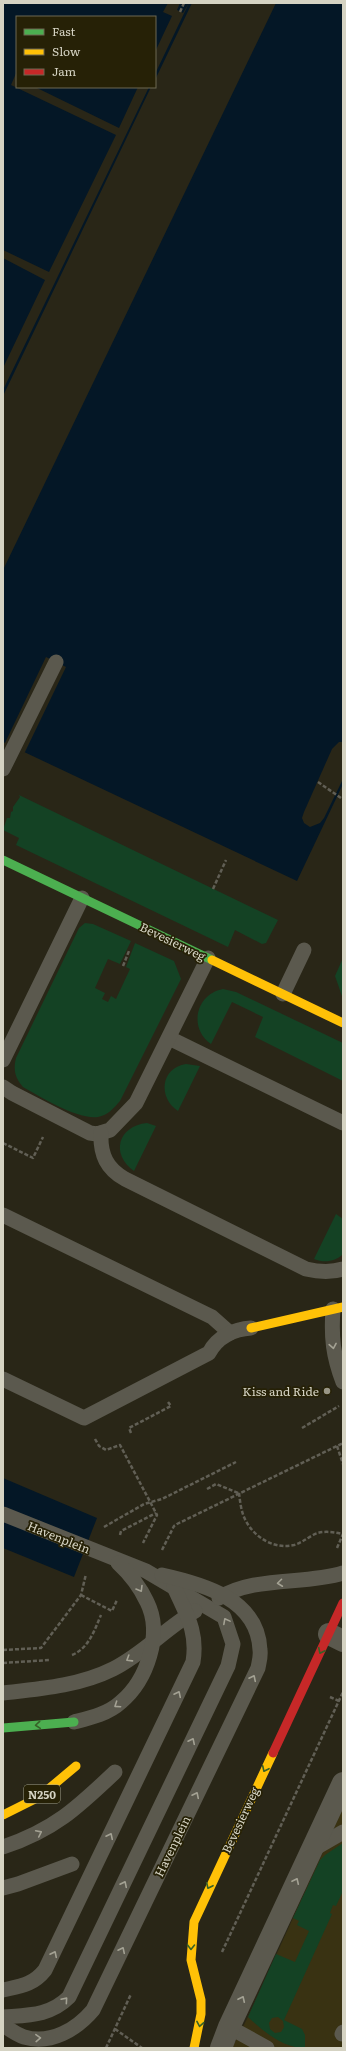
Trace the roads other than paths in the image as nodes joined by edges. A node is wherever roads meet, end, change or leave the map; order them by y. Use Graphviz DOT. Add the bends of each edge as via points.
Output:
graph roads {
  1 [pos="56,662"];
  2 [pos="3,769"];
  3 [pos="3,860"];
  4 [pos="82,898"];
  5 [pos="304,950"];
  6 [pos="208,958"];
  7 [pos="283,994"];
  8 [pos="343,1023"];
  9 [pos="169,1038"];
  10 [pos="3,1060"];
  11 [pos="3,1087"];
  12 [pos="343,1123"];
  13 [pos="101,1133"];
  14 [pos="3,1215"];
  15 [pos="343,1269"];
  16 [pos="338,1308"];
  17 [pos="251,1328"];
  18 [pos="230,1333"];
  19 [pos="3,1379"];
  20 [pos="343,1382"];
  21 [pos="3,1514"];
  22 [pos="114,1560"];
  23 [pos="146,1572"];
  24 [pos="343,1573"];
  25 [pos="174,1587"];
  26 [pos="343,1603"];
  27 [pos="336,1638"];
  28 [pos="3,1693"];
  29 [pos="74,1722"];
  30 [pos="3,1728"];
  31 [pos="76,1766"];
  32 [pos="115,1772"];
  33 [pos="342,1787"];
  34 [pos="3,1815"];
  35 [pos="343,1832"];
  36 [pos="3,1847"];
  37 [pos="310,1852"];
  38 [pos="72,1864"];
  39 [pos="3,1888"];
  40 [pos="3,1990"];
  41 [pos="3,2017"];
  42 [pos="3,2025"];
  43 [pos="229,2027"];
  44 [pos="194,2048"];
  45 [pos="221,2048"];
  46 [pos="267,2048"];
  1 -- 2 [label="lane"];
  3 -- 4 [label="street, Bevesierweg"];
  4 -- 6 [label="street, Bevesierweg"];
  4 -- 10 [label="lane"];
  5 -- 7 [label="lane"];
  6 -- 7 [label="street, Bevesierweg"];
  6 -- 9 [label="lane"];
  7 -- 8 [label="street, Bevesierweg"];
  9 -- 12 [label="lane"];
  9 -- 13 [label="lane" via="136,1103 110,1130"];
  11 -- 13 [label="lane" via="90,1133"];
  13 -- 15 [label="lane" via="100,1145 103,1156 116,1174 306,1269 319,1272"];
  14 -- 18 [label="lane" via="212,1317"];
  16 -- 17 [label="street"];
  16 -- 20 [label="lane, one-way" via="331,1336 336,1365"];
  17 -- 18 [label="lane" via="242,1328"];
  18 -- 19 [label="lane" via="213,1346 209,1353 84,1418"];
  21 -- 22 [label="lane, Havenplein"];
  22 -- 23 [label="lane, Havenplein"];
  22 -- 29 [label="lane, Havenplein, one-way" via="136,1583 148,1603 153,1626 152,1649 143,1673 121,1703 93,1718"];
  23 -- 25 [label="lane, Havenplein"];
  42 -- 23 [label="lane, Havenplein, one-way" via="24,2037 51,2037 74,2028 93,2010 258,1668 260,1650 256,1630 247,1613 233,1600 202,1585"];
  24 -- 28 [label="lane, one-way" via="325,1578 247,1587 222,1596 174,1624 135,1655 112,1669 64,1685"];
  40 -- 25 [label="lane, one-way" via="30,1984 45,1970 193,1662 193,1629"];
  41 -- 25 [label="lane, Havenplein, one-way" via="50,2011 69,1997 228,1666 233,1644 224,1617"];
  26 -- 27 [label="street, Bevesierweg"];
  27 -- 44 [label="street, Bevesierweg, one-way" via="194,1922 191,1943 193,1973 200,1996 201,2014"];
  29 -- 30 [label="street, Havenplein, one-way"];
  31 -- 34 [label="street, N250" via="39,1797"];
  36 -- 32 [label="lane, one-way" via="21,1841 61,1820"];
  33 -- 37 [label="street"];
  35 -- 37 [label="lane"];
  43 -- 37 [label="street, one-way"];
  38 -- 39 [label="lane"];
  43 -- 45 [label="street"];
  43 -- 46 [label="lane"];
}
